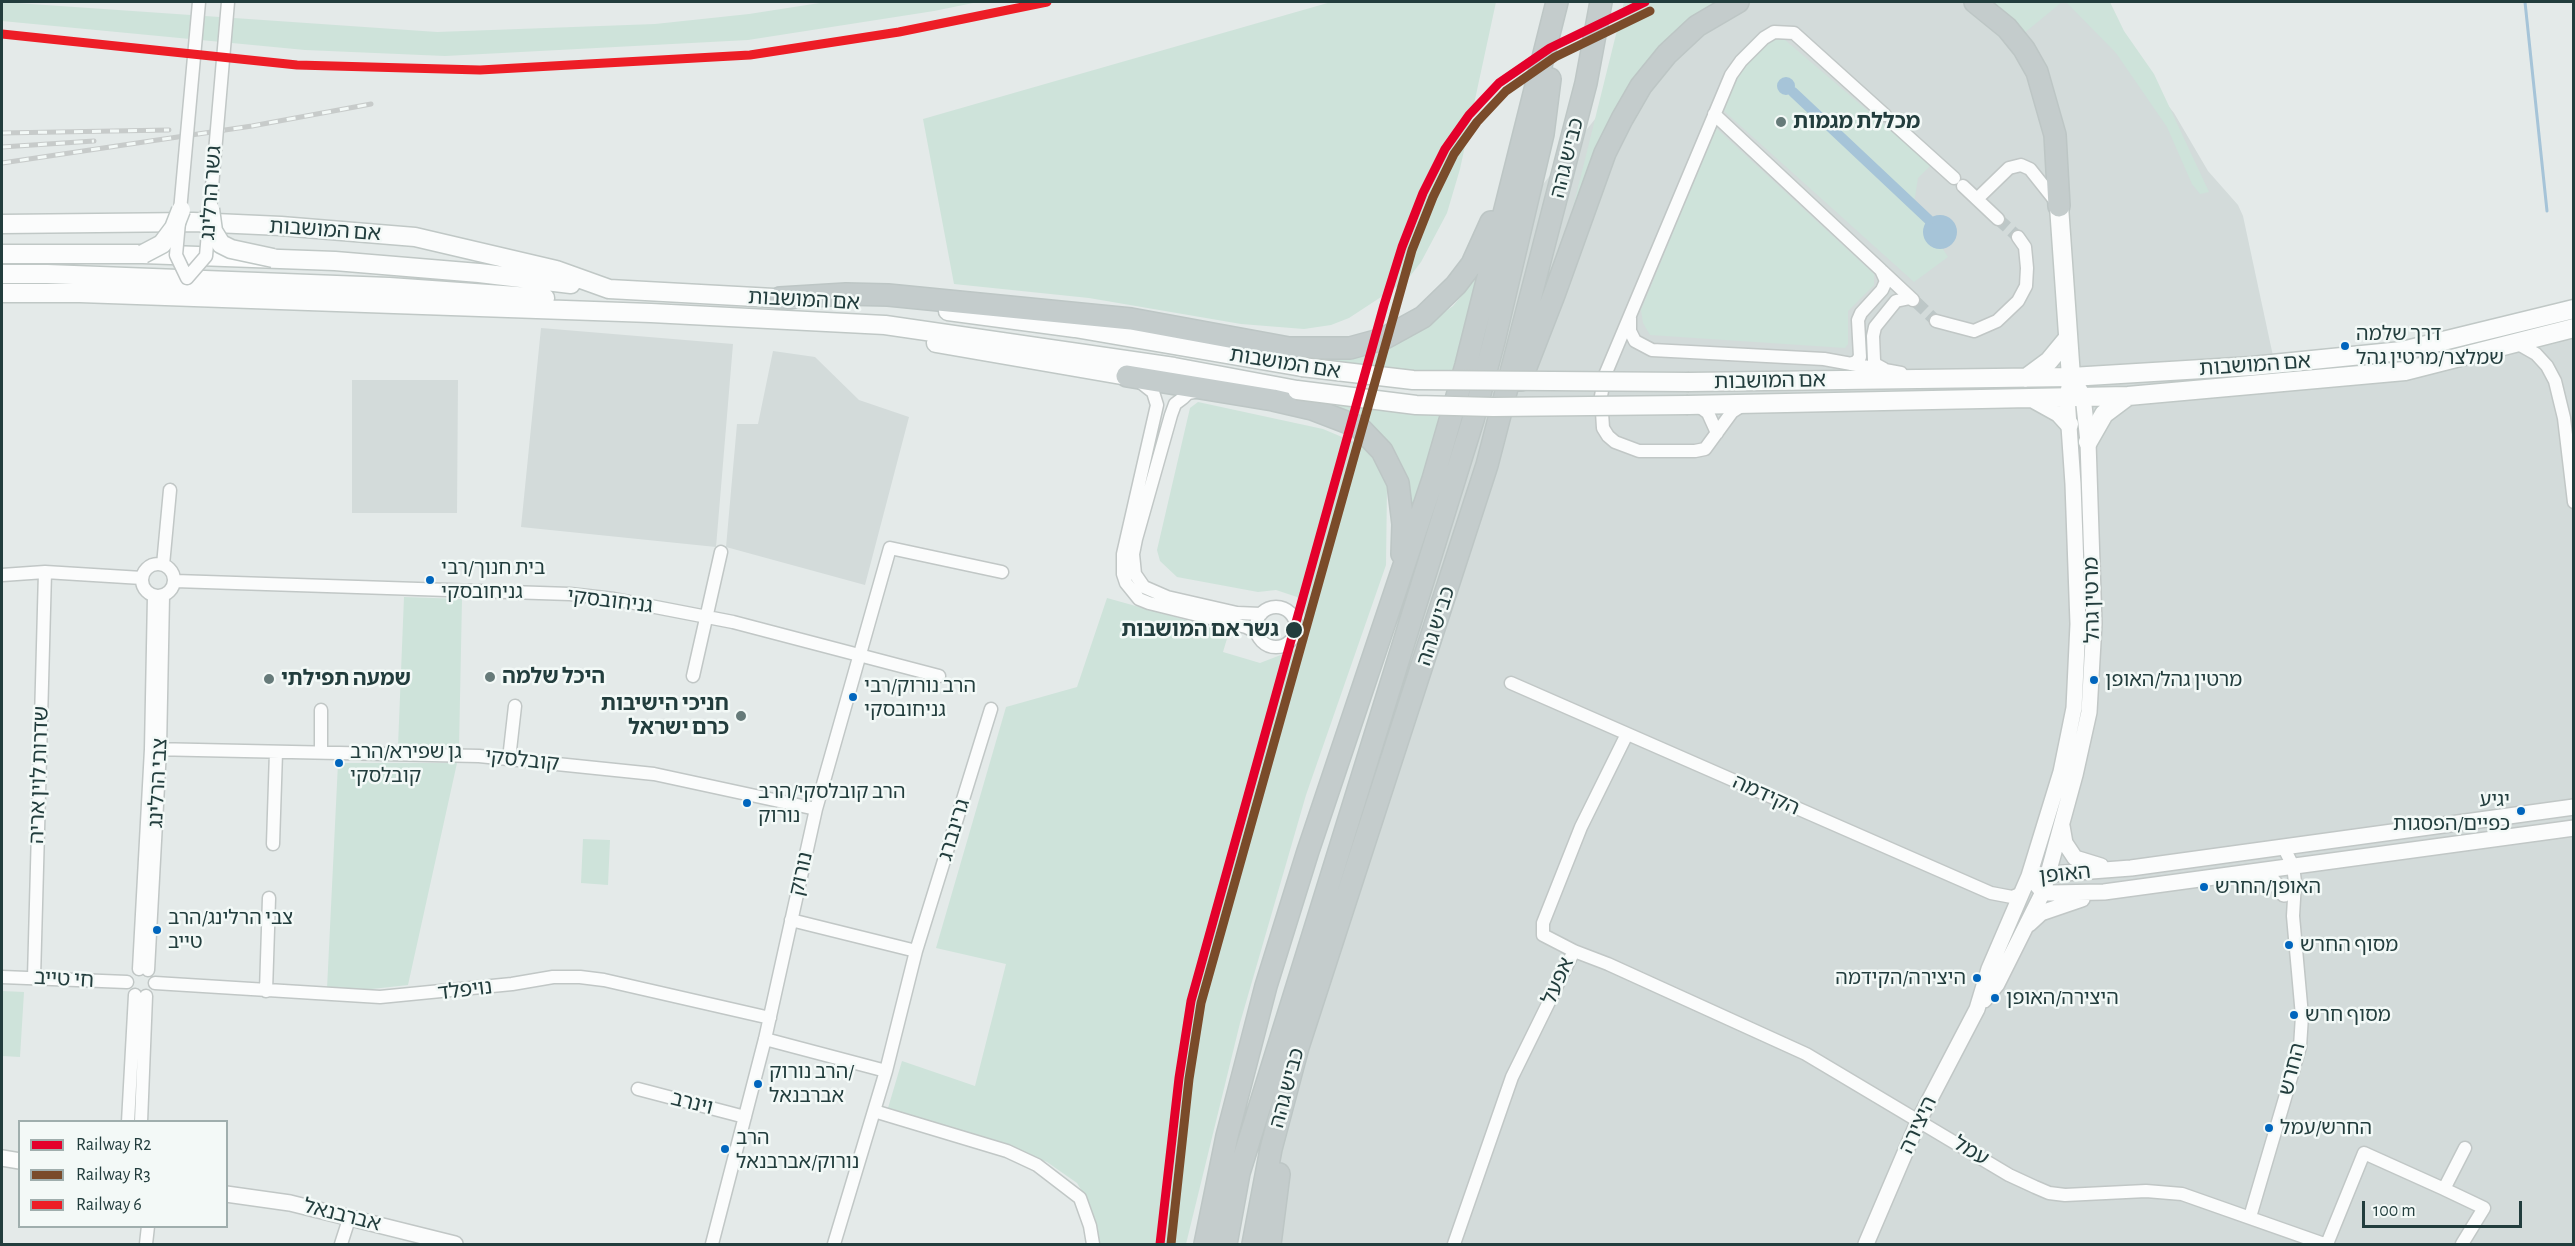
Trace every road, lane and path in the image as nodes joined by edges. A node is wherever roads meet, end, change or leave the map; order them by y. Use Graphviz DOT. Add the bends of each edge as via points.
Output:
graph roads {
  1 [pos="199,2"];
  2 [pos="228,2"];
  3 [pos="1559,2"];
  4 [pos="1601,2"];
  5 [pos="1738,2"];
  6 [pos="1975,2"];
  7 [pos="1714,114"];
  8 [pos="1526,129"];
  9 [pos="1977,200"];
  10 [pos="2059,206"];
  11 [pos="210,209"];
  12 [pos="181,210"];
  13 [pos="1998,219"];
  14 [pos="2,224"];
  15 [pos="2018,237"];
  16 [pos="2,254"];
  17 [pos="143,254"];
  18 [pos="176,255"];
  19 [pos="206,256"];
  20 [pos="273,258"];
  21 [pos="1881,270"];
  22 [pos="2,274"];
  23 [pos="187,278"];
  24 [pos="609,289"];
  25 [pos="2,293"];
  26 [pos="780,298"];
  27 [pos="2574,309"];
  28 [pos="651,313"];
  29 [pos="1630,316"];
  30 [pos="1936,321"];
  31 [pos="853,323"];
  32 [pos="2574,328"];
  33 [pos="2068,338"];
  34 [pos="2515,342"];
  35 [pos="1616,349"];
  36 [pos="1652,350"];
  37 [pos="1850,364"];
  38 [pos="1888,371"];
  39 [pos="1127,376"];
  40 [pos="2071,377"];
  41 [pos="2026,378"];
  42 [pos="1941,380"];
  43 [pos="1214,390"];
  44 [pos="2128,396"];
  45 [pos="2031,397"];
  46 [pos="2075,397"];
  47 [pos="1747,403"];
  48 [pos="1693,405"];
  49 [pos="2069,424"];
  50 [pos="1717,433"];
  51 [pos="2088,441"];
  52 [pos="1488,465"];
  53 [pos="170,490"];
  54 [pos="2574,502"];
  55 [pos="721,552"];
  56 [pos="163,565"];
  57 [pos="45,572"];
  58 [pos="1002,572"];
  59 [pos="2,575"];
  60 [pos="1400,576"];
  61 [pos="142,578"];
  62 [pos="174,581"];
  63 [pos="159,596"];
  64 [pos="1261,614"];
  65 [pos="707,616"];
  66 [pos="1256,632"];
  67 [pos="860,656"];
  68 [pos="693,676"];
  69 [pos="939,676"];
  70 [pos="1511,683"];
  71 [pos="515,706"];
  72 [pos="992,709"];
  73 [pos="321,710"];
  74 [pos="1627,734"];
  75 [pos="156,749"];
  76 [pos="276,752"];
  77 [pos="321,752"];
  78 [pos="509,759"];
  79 [pos="2574,807"];
  80 [pos="816,809"];
  81 [pos="2062,823"];
  82 [pos="2574,828"];
  83 [pos="273,844"];
  84 [pos="2283,846"];
  85 [pos="2131,868"];
  86 [pos="2286,868"];
  87 [pos="2250,873"];
  88 [pos="2048,874"];
  89 [pos="2029,876"];
  90 [pos="2043,892"];
  91 [pos="2104,892"];
  92 [pos="2022,893"];
  93 [pos="2284,894"];
  94 [pos="269,898"];
  95 [pos="2293,916"];
  96 [pos="791,920"];
  97 [pos="2027,926"];
  98 [pos="916,951"];
  99 [pos="1575,951"];
  100 [pos="143,970"];
  101 [pos="2,976"];
  102 [pos="34,978"];
  103 [pos="127,982"];
  104 [pos="155,983"];
  105 [pos="266,991"];
  106 [pos="140,995"];
  107 [pos="1977,1009"];
  108 [pos="770,1018"];
  109 [pos="1302,1034"];
  110 [pos="765,1039"];
  111 [pos="886,1071"];
  112 [pos="638,1089"];
  113 [pos="874,1111"];
  114 [pos="745,1117"];
  115 [pos="128,1120"];
  116 [pos="141,1120"];
  117 [pos="1919,1120"];
  118 [pos="2465,1148"];
  119 [pos="2,1158"];
  120 [pos="18,1161"];
  121 [pos="2444,1189"];
  122 [pos="228,1194"];
  123 [pos="350,1216"];
  124 [pos="2250,1217"];
  125 [pos="148,1228"];
  126 [pos="146,1245"];
  127 [pos="341,1245"];
  128 [pos="455,1245"];
  129 [pos="712,1245"];
  130 [pos="834,1245"];
  131 [pos="1093,1245"];
  132 [pos="1205,1245"];
  133 [pos="1226,1245"];
  134 [pos="1253,1245"];
  135 [pos="1270,1245"];
  136 [pos="1454,1245"];
  137 [pos="1866,1245"];
  138 [pos="2325,1245"];
  139 [pos="2462,1245"];
  1 -- 12 [label="street, גשר הרלינג, bridge"];
  2 -- 11 [label="street, גשר הרלינג, bridge"];
  3 -- 8 [label="highway"];
  3 -- 133 [label="highway, כביש גהה" via="1543,134 1473,420 1239,1173"];
  4 -- 52 [label="highway, כביש גהה" via="1586,83"];
  5 -- 52 [label="highway" via="1697,26 1667,54 1641,86 1622,119 1605,153"];
  6 -- 10 [label="highway" via="2007,28 2037,72 2055,135"];
  7 -- 9 [label="street" via="1741,61 1774,32 1794,33"];
  7 -- 21 [label="street"];
  7 -- 29 [label="street"];
  8 -- 26 [label="highway" via="1472,264 1423,317 1361,346 1289,348 1122,318 888,295"];
  8 -- 60 [label="highway" via="1466,365"];
  9 -- 10 [label="street" via="2009,168 2021,165 2030,169"];
  9 -- 13 [label="street"];
  10 -- 33 [label="main road, מרטין גהל"];
  11 -- 19 [label="street, גשר הרלינג, bridge"];
  11 -- 20 [label="main road, bridge" via="213,231 221,244"];
  12 -- 17 [label="main road, bridge" via="162,244"];
  12 -- 18 [label="street, גשר הרלינג, bridge"];
  14 -- 24 [label="main road, אם המושבות" via="193,222 415,237 556,270"];
  15 -- 30 [label="street" via="2025,247 2027,268 2026,286 2018,301 1997,321 1974,331"];
  16 -- 17 [label="main road"];
  17 -- 18 [label="main road"];
  18 -- 19 [label="main road"];
  18 -- 23 [label="street, גשר הרלינג, bridge"];
  19 -- 20 [label="main road, bridge"];
  19 -- 23 [label="street, גשר הרלינג, bridge"];
  20 -- 24 [label="main road" via="467,272"];
  21 -- 37 [label="street" via="1886,281 1861,312 1860,357"];
  21 -- 38 [label="street" via="1913,300 1896,301 1874,331 1875,364"];
  22 -- 23 [label="main road"];
  23 -- 28 [label="main road" via="577,301"];
  24 -- 26 [label="main road, אם המושבות"];
  25 -- 28 [label="main road, אם המושבות"];
  26 -- 42 [label="main road, אם המושבות, bridge" via="891,304 991,316 1302,367 1413,380"];
  27 -- 40 [label="main road, אם המושבות" via="2402,351 2253,366"];
  28 -- 31 [label="main road, אם המושבות"];
  29 -- 35 [label="street"];
  29 -- 36 [label="street" via="1635,341"];
  31 -- 39 [label="main road" via="926,341"];
  31 -- 48 [label="main road, אם המושבות, bridge" via="1056,348 1297,390 1416,405"];
  32 -- 34 [label="main road, אם המושבות"];
  33 -- 40 [label="main road, מרטין גהל"];
  33 -- 41 [label="main road" via="2049,361"];
  34 -- 44 [label="main road, אם המושבות" via="2405,370"];
  34 -- 54 [label="street" via="2536,354 2555,381 2564,418"];
  35 -- 36 [label="street"];
  35 -- 50 [label="street" via="1601,396 1604,428 1615,442 1639,451 1695,451 1705,449"];
  36 -- 37 [label="street" via="1824,359"];
  37 -- 38 [label="street"];
  38 -- 42 [label="street"];
  39 -- 43 [label="highway"];
  39 -- 66 [label="street" via="1148,386 1157,405 1123,554 1126,583 1149,603"];
  40 -- 41 [label="main road, אם המושבות"];
  40 -- 46 [label="street, מרטין גהל"];
  41 -- 42 [label="main road, אם המושבות"];
  43 -- 60 [label="highway" via="1312,409 1359,427 1372,439 1398,483 1403,544"];
  43 -- 64 [label="street" via="1188,393 1175,404 1136,539 1135,574 1144,587 1167,597 1237,613"];
  44 -- 46 [label="main road, אם המושבות"];
  44 -- 51 [label="main road" via="2104,414"];
  45 -- 46 [label="main road, אם המושבות"];
  45 -- 47 [label="main road, אם המושבות"];
  45 -- 49 [label="main road" via="2059,413"];
  46 -- 49 [label="street, מרטין גהל"];
  46 -- 51 [label="street, מרטין גהל"];
  47 -- 48 [label="main road, אם המושבות"];
  47 -- 50 [label="street" via="1732,412"];
  48 -- 50 [label="street" via="1708,414"];
  49 -- 89 [label="street, מרטין גהל" via="2078,624 2073,708 2061,772"];
  51 -- 81 [label="street, מרטין גהל" via="2094,624 2089,712"];
  52 -- 109 [label="highway, כביש גהה"];
  53 -- 56 [label="street"];
  55 -- 65 [label="street"];
  56 -- 61 [label="street" via="147,568"];
  56 -- 62 [label="street" via="171,571"];
  57 -- 59 [label="street"];
  57 -- 61 [label="street"];
  57 -- 102 [label="street, שדרות לוין אריה"];
  58 -- 67 [label="street, נורוק" via="890,548"];
  60 -- 132 [label="highway" via="1266,986 1227,1136"];
  61 -- 63 [label="street" via="144,587"];
  62 -- 63 [label="street" via="171,590"];
  62 -- 65 [label="street, גניחובסקי" via="570,594"];
  63 -- 75 [label="street, צבי הרלינג"];
  64 -- 66 [label="street"];
  64 -- 66 [label="street" via="1272,607 1284,608 1294,616 1297,628 1287,645 1275,647 1263,643"];
  65 -- 67 [label="street, גניחובסקי"];
  65 -- 68 [label="street"];
  67 -- 69 [label="street, גניחובסקי"];
  67 -- 80 [label="street, נורוק"];
  70 -- 74 [label="street, הקידמה"];
  71 -- 78 [label="street"];
  72 -- 98 [label="street, גרינברג"];
  73 -- 77 [label="street"];
  74 -- 92 [label="street, הקידמה" via="1991,893 2012,897"];
  74 -- 99 [label="street, אפעל" via="1581,826 1543,922 1543,935"];
  75 -- 76 [label="street, קובלסקי"];
  75 -- 100 [label="street, צבי הרלינג"];
  76 -- 77 [label="street, קובלסקי"];
  76 -- 83 [label="street"];
  77 -- 78 [label="street, קובלסקי"];
  78 -- 80 [label="street, קובלסקי" via="654,774"];
  79 -- 84 [label="street, האופן"];
  80 -- 96 [label="street, נורוק"];
  81 -- 85 [label="street" via="2065,843 2075,858 2101,866"];
  81 -- 88 [label="street, מרטין גהל"];
  82 -- 86 [label="street, האופן"];
  84 -- 85 [label="street, האופן"];
  84 -- 86 [label="street, החרש"];
  85 -- 88 [label="street, האופן"];
  86 -- 87 [label="street, האופן"];
  86 -- 93 [label="street, החרש"];
  86 -- 95 [label="street, החרש" via="2295,892"];
  87 -- 91 [label="street, האופן"];
  87 -- 93 [label="street" via="2270,878"];
  88 -- 89 [label="street, האופן"];
  88 -- 90 [label="street, מרטין גהל"];
  89 -- 90 [label="street, האופן"];
  89 -- 92 [label="street, היצירה"];
  90 -- 91 [label="street, האופן"];
  90 -- 97 [label="street, היצירה"];
  91 -- 97 [label="street" via="2041,913"];
  92 -- 107 [label="street, היצירה" via="1989,969"];
  93 -- 95 [label="street, החרש"];
  94 -- 105 [label="street"];
  95 -- 124 [label="street, החרש" via="2302,1016 2300,1047"];
  96 -- 98 [label="street"];
  96 -- 108 [label="street, נורוק"];
  97 -- 107 [label="street, היצירה" via="1997,984"];
  98 -- 111 [label="street, גרינברג"];
  99 -- 117 [label="street, עמל" via="1806,1054"];
  99 -- 136 [label="street, אפעל" via="1512,1077"];
  100 -- 103 [label="street" via="132,972"];
  100 -- 104 [label="street" via="153,976"];
  101 -- 102 [label="street, חי טייב"];
  102 -- 103 [label="street, חי טייב"];
  103 -- 106 [label="street" via="129,990"];
  104 -- 105 [label="street, נויפלד"];
  104 -- 106 [label="street" via="152,991"];
  105 -- 108 [label="street, נויפלד" via="389,997 580,977"];
  106 -- 115 [label="street"];
  106 -- 116 [label="street"];
  107 -- 117 [label="street, היצירה"];
  108 -- 110 [label="street, נורוק"];
  109 -- 134 [label="highway, כביש גהה" via="1271,1149"];
  109 -- 135 [label="highway"];
  110 -- 111 [label="street"];
  110 -- 114 [label="street, נורוק"];
  111 -- 113 [label="street, גרינברג"];
  112 -- 114 [label="street, וינרב"];
  113 -- 130 [label="street, גרינברג"];
  113 -- 131 [label="street" via="1006,1151 1037,1165 1080,1198"];
  114 -- 129 [label="street, נורוק"];
  117 -- 124 [label="street, עמל" via="2009,1175 2049,1193 2163,1191"];
  117 -- 137 [label="street, היצירה"];
  118 -- 121 [label="street"];
  119 -- 120 [label="street"];
  121 -- 138 [label="street" via="2364,1153"];
  121 -- 139 [label="street" via="2484,1208"];
  122 -- 123 [label="street, אברבנאל"];
  123 -- 127 [label="street"];
  123 -- 128 [label="street, אברבנאל"];
  124 -- 138 [label="street, עמל"];
  125 -- 126 [label="street"];
}
